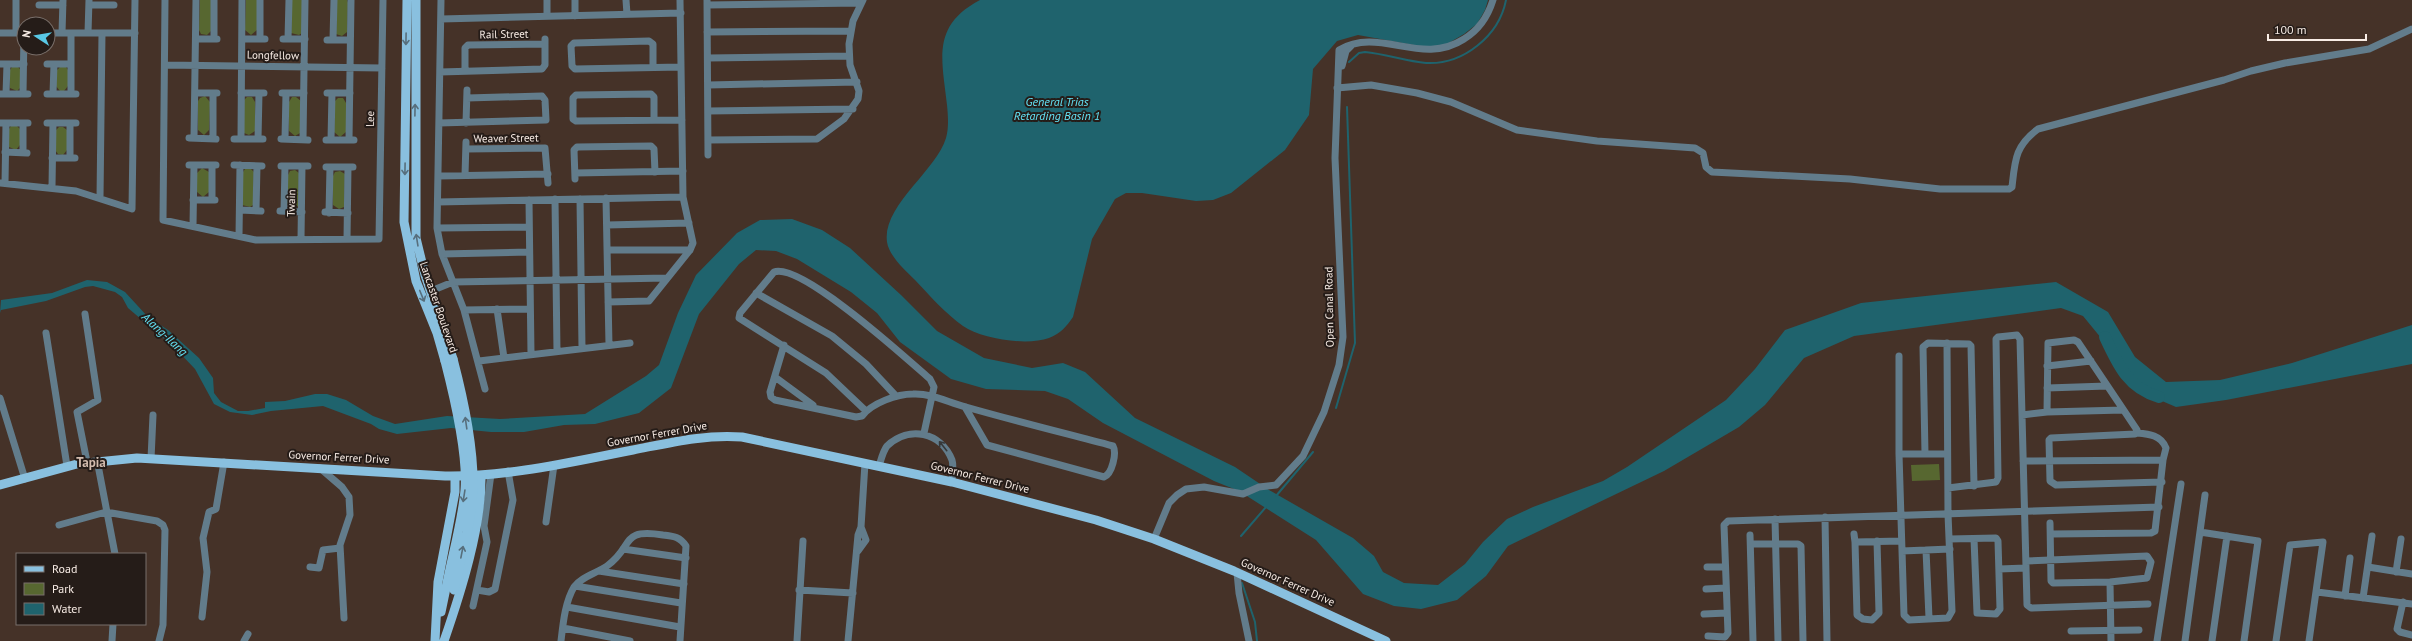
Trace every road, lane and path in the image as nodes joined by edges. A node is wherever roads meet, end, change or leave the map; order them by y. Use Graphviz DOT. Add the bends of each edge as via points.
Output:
graph roads {
  1 [pos="16,0"];
  2 [pos="135,0"];
  3 [pos="165,0"];
  4 [pos="196,0"];
  5 [pos="214,0"];
  6 [pos="242,0"];
  7 [pos="260,0"];
  8 [pos="288,0"];
  9 [pos="305,0"];
  10 [pos="334,0"];
  11 [pos="351,0"];
  12 [pos="383,0"];
  13 [pos="407,0"];
  14 [pos="416,0"];
  15 [pos="441,0"];
  16 [pos="547,0"];
  17 [pos="575,0"];
  18 [pos="626,0"];
  19 [pos="680,0"];
  20 [pos="1493,0"];
  21 [pos="840,1"];
  22 [pos="862,1"];
  23 [pos="43,3"];
  24 [pos="63,3"];
  25 [pos="89,3"];
  26 [pos="707,3"];
  27 [pos="109,4"];
  28 [pos="681,13"];
  29 [pos="627,14"];
  30 [pos="18,16"];
  31 [pos="547,16"];
  32 [pos="575,16"];
  33 [pos="441,19"];
  34 [pos="2412,29"];
  35 [pos="850,31"];
  36 [pos="707,32"];
  37 [pos="0,33"];
  38 [pos="16,33"];
  39 [pos="56,33"];
  40 [pos="62,33"];
  41 [pos="71,33"];
  42 [pos="88,33"];
  43 [pos="102,33"];
  44 [pos="135,33"];
  45 [pos="196,39"];
  46 [pos="242,39"];
  47 [pos="305,39"];
  48 [pos="350,40"];
  49 [pos="23,56"];
  50 [pos="849,56"];
  51 [pos="708,58"];
  52 [pos="3,64"];
  53 [pos="24,64"];
  54 [pos="71,64"];
  55 [pos="165,65"];
  56 [pos="195,65"];
  57 [pos="242,66"];
  58 [pos="304,67"];
  59 [pos="350,67"];
  60 [pos="653,67"];
  61 [pos="681,67"];
  62 [pos="382,68"];
  63 [pos="465,71"];
  64 [pos="440,72"];
  65 [pos="857,82"];
  66 [pos="708,85"];
  67 [pos="1337,88"];
  68 [pos="467,90"];
  69 [pos="195,93"];
  70 [pos="241,93"];
  71 [pos="304,93"];
  72 [pos="3,94"];
  73 [pos="350,94"];
  74 [pos="467,98"];
  75 [pos="853,109"];
  76 [pos="708,111"];
  77 [pos="654,120"];
  78 [pos="682,120"];
  79 [pos="3,123"];
  80 [pos="439,123"];
  81 [pos="466,123"];
  82 [pos="708,140"];
  83 [pos="5,152"];
  84 [pos="708,156"];
  85 [pos="52,158"];
  86 [pos="683,171"];
  87 [pos="654,172"];
  88 [pos="548,174"];
  89 [pos="465,175"];
  90 [pos="438,176"];
  91 [pos="2,183"];
  92 [pos="548,183"];
  93 [pos="52,187"];
  94 [pos="683,197"];
  95 [pos="100,198"];
  96 [pos="606,198"];
  97 [pos="555,199"];
  98 [pos="580,199"];
  99 [pos="194,200"];
  100 [pos="529,200"];
  101 [pos="438,202"];
  102 [pos="240,210"];
  103 [pos="302,212"];
  104 [pos="348,213"];
  105 [pos="689,223"];
  106 [pos="607,225"];
  107 [pos="193,226"];
  108 [pos="529,227"];
  109 [pos="438,228"];
  110 [pos="239,236"];
  111 [pos="347,239"];
  112 [pos="301,240"];
  113 [pos="607,250"];
  114 [pos="690,250"];
  115 [pos="529,252"];
  116 [pos="442,254"];
  117 [pos="667,278"];
  118 [pos="608,279"];
  119 [pos="556,280"];
  120 [pos="581,280"];
  121 [pos="530,281"];
  122 [pos="453,282"];
  123 [pos="431,290"];
  124 [pos="756,293"];
  125 [pos="608,302"];
  126 [pos="497,309"];
  127 [pos="530,309"];
  128 [pos="464,310"];
  129 [pos="85,314"];
  130 [pos="46,332"];
  131 [pos="630,343"];
  132 [pos="1947,343"];
  133 [pos="609,345"];
  134 [pos="784,346"];
  135 [pos="582,348"];
  136 [pos="557,351"];
  137 [pos="531,354"];
  138 [pos="1899,356"];
  139 [pos="504,358"];
  140 [pos="449,360"];
  141 [pos="479,360"];
  142 [pos="2091,361"];
  143 [pos="2047,366"];
  144 [pos="775,377"];
  145 [pos="2107,386"];
  146 [pos="2047,388"];
  147 [pos="485,389"];
  148 [pos="896,396"];
  149 [pos="932,396"];
  150 [pos="0,398"];
  151 [pos="814,407"];
  152 [pos="965,407"];
  153 [pos="866,410"];
  154 [pos="2124,410"];
  155 [pos="2047,412"];
  156 [pos="2022,414"];
  157 [pos="153,416"];
  158 [pos="924,433"];
  159 [pos="2137,433"];
  160 [pos="1899,454"];
  161 [pos="1925,454"];
  162 [pos="1947,454"];
  163 [pos="150,459"];
  164 [pos="97,460"];
  165 [pos="2163,460"];
  166 [pos="2024,461"];
  167 [pos="2049,461"];
  168 [pos="87,462"];
  169 [pos="224,462"];
  170 [pos="865,463"];
  171 [pos="554,465"];
  172 [pos="67,466"];
  173 [pos="879,466"];
  174 [pos="320,467"];
  175 [pos="508,471"];
  176 [pos="491,474"];
  177 [pos="481,475"];
  178 [pos="455,476"];
  179 [pos="25,479"];
  180 [pos="952,482"];
  181 [pos="2162,482"];
  182 [pos="2181,484"];
  183 [pos="0,485"];
  184 [pos="1974,486"];
  185 [pos="1948,488"];
  186 [pos="2205,495"];
  187 [pos="2159,507"];
  188 [pos="2025,510"];
  189 [pos="106,512"];
  190 [pos="1948,514"];
  191 [pos="1900,515"];
  192 [pos="1825,517"];
  193 [pos="1775,519"];
  194 [pos="546,522"];
  195 [pos="2050,523"];
  196 [pos="59,525"];
  197 [pos="2200,532"];
  198 [pos="1854,534"];
  199 [pos="2051,534"];
  200 [pos="1750,535"];
  201 [pos="2227,536"];
  202 [pos="2372,536"];
  203 [pos="1154,539"];
  204 [pos="1950,539"];
  205 [pos="1974,539"];
  206 [pos="2401,539"];
  207 [pos="803,541"];
  208 [pos="1877,541"];
  209 [pos="1901,541"];
  210 [pos="1855,542"];
  211 [pos="1750,544"];
  212 [pos="1775,544"];
  213 [pos="340,548"];
  214 [pos="623,549"];
  215 [pos="1950,549"];
  216 [pos="1926,550"];
  217 [pos="1902,551"];
  218 [pos="115,553"];
  219 [pos="686,558"];
  220 [pos="2350,558"];
  221 [pos="2051,559"];
  222 [pos="2026,564"];
  223 [pos="310,567"];
  224 [pos="1707,567"];
  225 [pos="1725,567"];
  226 [pos="2368,567"];
  227 [pos="1999,569"];
  228 [pos="599,571"];
  229 [pos="2396,572"];
  230 [pos="1238,573"];
  231 [pos="2412,574"];
  232 [pos="2110,582"];
  233 [pos="684,584"];
  234 [pos="575,586"];
  235 [pos="1726,588"];
  236 [pos="450,589"];
  237 [pos="1706,589"];
  238 [pos="477,590"];
  239 [pos="799,590"];
  240 [pos="2317,592"];
  241 [pos="853,593"];
  242 [pos="2345,596"];
  243 [pos="2363,598"];
  244 [pos="2403,602"];
  245 [pos="681,603"];
  246 [pos="2148,604"];
  247 [pos="2412,604"];
  248 [pos="2111,605"];
  249 [pos="473,606"];
  250 [pos="567,607"];
  251 [pos="1727,613"];
  252 [pos="1704,614"];
  253 [pos="202,617"];
  254 [pos="344,618"];
  255 [pos="1929,618"];
  256 [pos="113,625"];
  257 [pos="680,627"];
  258 [pos="563,628"];
  259 [pos="2111,630"];
  260 [pos="2139,630"];
  261 [pos="2071,631"];
  262 [pos="248,634"];
  263 [pos="2412,635"];
  264 [pos="1708,636"];
  265 [pos="112,641"];
  266 [pos="158,641"];
  267 [pos="244,641"];
  268 [pos="435,641"];
  269 [pos="444,641"];
  270 [pos="561,641"];
  271 [pos="630,641"];
  272 [pos="680,641"];
  273 [pos="797,641"];
  274 [pos="848,641"];
  275 [pos="1250,641"];
  276 [pos="1386,641"];
  277 [pos="1753,641"];
  278 [pos="1778,641"];
  279 [pos="1803,641"];
  280 [pos="1828,641"];
  281 [pos="2111,641"];
  282 [pos="2157,641"];
  283 [pos="2185,641"];
  284 [pos="2212,641"];
  285 [pos="2244,641"];
  286 [pos="2276,641"];
  287 [pos="2309,641"];
  1 -- 30 [label="street"];
  2 -- 44 [label="street"];
  3 -- 55 [label="street"];
  4 -- 45 [label="street"];
  5 -- 45 [label="street" via="216,39"];
  6 -- 46 [label="street"];
  7 -- 46 [label="street" via="263,39"];
  8 -- 47 [label="street" via="285,39"];
  9 -- 47 [label="street"];
  10 -- 48 [label="street" via="330,40"];
  11 -- 48 [label="street"];
  12 -- 62 [label="street, Lee"];
  13 -- 140 [label="main road, Lancaster Boulevard, one-way" via="404,222 414,274"];
  123 -- 14 [label="main road, Lancaster Boulevard, one-way" via="420,257 414,220"];
  15 -- 33 [label="street"];
  16 -- 31 [label="street"];
  17 -- 32 [label="street"];
  18 -- 29 [label="street"];
  19 -- 28 [label="street"];
  20 -- 67 [label="street, Open Canal Road" via="1486,17 1476,30 1449,47 1423,50 1374,41 1357,42 1346,51 1338,75"];
  21 -- 22 [label="street"];
  21 -- 26 [label="street"];
  22 -- 35 [label="street"];
  23 -- 24 [label="street"];
  24 -- 40 [label="street"];
  25 -- 27 [label="street"];
  25 -- 42 [label="street"];
  26 -- 36 [label="street"];
  28 -- 29 [label="street"];
  28 -- 61 [label="street"];
  29 -- 32 [label="street"];
  31 -- 32 [label="street"];
  31 -- 33 [label="street"];
  33 -- 64 [label="street"];
  34 -- 67 [label="street" via="2369,49 2251,71 2038,129 2016,153 2012,187 2009,189 1940,189 1850,179 1712,172 1706,167 1703,153 1695,148 1597,141 1517,130 1451,102 1417,93 1371,85"];
  35 -- 36 [label="street"];
  35 -- 50 [label="street"];
  36 -- 51 [label="street"];
  37 -- 38 [label="street"];
  39 -- 40 [label="street"];
  40 -- 41 [label="street"];
  41 -- 42 [label="street"];
  41 -- 54 [label="street"];
  42 -- 43 [label="street"];
  43 -- 44 [label="street"];
  43 -- 95 [label="street"];
  44 -- 95 [label="street" via="132,209"];
  45 -- 56 [label="street"];
  46 -- 57 [label="street"];
  47 -- 58 [label="street"];
  48 -- 59 [label="street"];
  49 -- 53 [label="street"];
  50 -- 51 [label="street"];
  50 -- 65 [label="street" via="851,70"];
  51 -- 66 [label="street"];
  52 -- 53 [label="street"];
  52 -- 72 [label="street"];
  53 -- 72 [label="street" via="26,94"];
  54 -- 54 [label="street" via="51,64 50,94 73,94"];
  55 -- 56 [label="street, Longfellow"];
  55 -- 107 [label="street" via="163,220"];
  56 -- 57 [label="street, Longfellow"];
  56 -- 69 [label="street"];
  57 -- 58 [label="street, Longfellow"];
  57 -- 70 [label="street"];
  58 -- 59 [label="street, Longfellow"];
  58 -- 71 [label="street"];
  59 -- 62 [label="street, Longfellow"];
  59 -- 73 [label="street"];
  60 -- 60 [label="street" via="575,69 572,66 571,46 574,43 652,42"];
  60 -- 61 [label="street"];
  61 -- 78 [label="street"];
  62 -- 111 [label="street, Lee" via="379,239"];
  63 -- 63 [label="street, Rail Street" via="542,69 545,65 545,42 468,45 465,48"];
  63 -- 64 [label="street, Rail Street"];
  64 -- 80 [label="street"];
  65 -- 66 [label="street"];
  65 -- 75 [label="street" via="858,99"];
  66 -- 76 [label="street"];
  67 -- 203 [label="street, Open Canal Road" via="1336,158 1343,324 1341,355 1324,412 1303,456 1276,486 1260,487 1243,494 1204,487 1181,492 1169,503"];
  68 -- 74 [label="street"];
  69 -- 69 [label="street" via="215,93 214,139 192,138"];
  70 -- 70 [label="street" via="261,93 260,139 238,139"];
  71 -- 71 [label="street" via="306,140 283,139 284,93"];
  73 -- 73 [label="street" via="351,140 328,140 329,93"];
  74 -- 81 [label="street"];
  74 -- 81 [label="street" via="542,96 545,100 546,117 544,121"];
  75 -- 76 [label="street"];
  75 -- 82 [label="street" via="817,139"];
  76 -- 82 [label="street"];
  77 -- 77 [label="street" via="576,121 573,119 573,98 651,94 654,97"];
  77 -- 78 [label="street"];
  78 -- 86 [label="street"];
  79 -- 83 [label="street"];
  79 -- 83 [label="street" via="26,123 25,153"];
  80 -- 81 [label="street"];
  80 -- 90 [label="street"];
  82 -- 84 [label="street"];
  83 -- 91 [label="street"];
  85 -- 85 [label="street" via="50,123 73,123 73,158"];
  85 -- 93 [label="street"];
  86 -- 87 [label="street"];
  86 -- 94 [label="street"];
  87 -- 87 [label="street" via="575,176 574,150 577,147 651,146 654,149"];
  88 -- 89 [label="street"];
  88 -- 89 [label="street, Weaver Street" via="545,148 466,146"];
  88 -- 92 [label="street, Weaver Street"];
  89 -- 90 [label="street"];
  90 -- 101 [label="street"];
  91 -- 93 [label="street"];
  93 -- 95 [label="street"];
  94 -- 96 [label="street"];
  94 -- 105 [label="street"];
  96 -- 98 [label="street"];
  96 -- 106 [label="street"];
  97 -- 98 [label="street"];
  97 -- 100 [label="street"];
  97 -- 119 [label="street"];
  98 -- 120 [label="street"];
  99 -- 99 [label="street" via="191,165 214,165 214,200"];
  99 -- 107 [label="street"];
  100 -- 101 [label="street"];
  100 -- 108 [label="street"];
  101 -- 109 [label="street"];
  102 -- 102 [label="street" via="237,165 260,166 259,210"];
  102 -- 110 [label="street"];
  103 -- 103 [label="street, Twain" via="305,166 283,166 282,211"];
  103 -- 112 [label="street, Twain"];
  104 -- 104 [label="street" via="351,167 328,167 327,213"];
  104 -- 111 [label="street"];
  105 -- 106 [label="street"];
  105 -- 114 [label="street" via="693,240"];
  106 -- 113 [label="street"];
  107 -- 110 [label="street"];
  108 -- 109 [label="street"];
  108 -- 115 [label="street"];
  109 -- 116 [label="street"];
  110 -- 112 [label="street" via="256,240"];
  111 -- 112 [label="street"];
  113 -- 114 [label="street"];
  113 -- 118 [label="street"];
  114 -- 117 [label="street"];
  115 -- 116 [label="street"];
  115 -- 121 [label="street"];
  116 -- 122 [label="street"];
  117 -- 118 [label="street"];
  117 -- 125 [label="street" via="649,301"];
  118 -- 120 [label="street"];
  118 -- 125 [label="street"];
  119 -- 120 [label="street"];
  119 -- 121 [label="street"];
  119 -- 136 [label="street"];
  120 -- 135 [label="street"];
  121 -- 122 [label="street"];
  121 -- 127 [label="street"];
  122 -- 123 [label="street"];
  122 -- 128 [label="street"];
  123 -- 140 [label="main road, Lancaster Boulevard"];
  124 -- 134 [label="street" via="739,318"];
  124 -- 148 [label="street" via="832,336 866,364"];
  124 -- 149 [label="street" via="774,272 778,271 819,290 855,314 930,379 934,387"];
  125 -- 133 [label="street"];
  126 -- 127 [label="street"];
  126 -- 128 [label="street"];
  126 -- 139 [label="street"];
  127 -- 137 [label="street"];
  128 -- 141 [label="street"];
  129 -- 168 [label="street" via="98,400 76,412"];
  130 -- 172 [label="street"];
  131 -- 133 [label="street"];
  132 -- 161 [label="street" via="1928,343 1924,347"];
  132 -- 162 [label="street"];
  132 -- 184 [label="street" via="1965,343 1971,346"];
  133 -- 135 [label="street"];
  134 -- 144 [label="street"];
  134 -- 153 [label="street" via="826,373"];
  135 -- 136 [label="street"];
  136 -- 137 [label="street"];
  137 -- 139 [label="street"];
  138 -- 160 [label="street"];
  139 -- 141 [label="street"];
  140 -- 236 [label="main road, Lancaster Boulevard, bridge" via="463,402 473,471 473,489"];
  141 -- 147 [label="street"];
  142 -- 143 [label="street"];
  142 -- 143 [label="street" via="2078,342 2052,341 2046,346"];
  142 -- 145 [label="street"];
  143 -- 146 [label="street"];
  144 -- 151 [label="street"];
  144 -- 151 [label="street" via="771,397 775,400"];
  145 -- 146 [label="street"];
  145 -- 154 [label="street"];
  146 -- 155 [label="street"];
  148 -- 149 [label="street"];
  148 -- 153 [label="street"];
  149 -- 152 [label="street"];
  149 -- 158 [label="street"];
  150 -- 179 [label="street"];
  151 -- 153 [label="street" via="856,417 862,416"];
  152 -- 152 [label="street" via="1113,446 1115,453 1110,473 1104,477 987,445"];
  154 -- 155 [label="street"];
  154 -- 159 [label="street" via="2137,428"];
  155 -- 156 [label="street"];
  156 -- 166 [label="street"];
  156 -- 184 [label="street" via="2020,339 2017,335 1998,337 1998,478 1993,484"];
  157 -- 163 [label="street"];
  158 -- 173 [label="street" via="903,434 886,447"];
  180 -- 158 [label="street, one-way" via="953,461 942,443"];
  159 -- 165 [label="street" via="2156,436 2161,440 2166,448"];
  159 -- 167 [label="street" via="2051,438"];
  160 -- 161 [label="street"];
  160 -- 191 [label="street"];
  161 -- 162 [label="street"];
  162 -- 185 [label="street"];
  163 -- 164 [label="main road, Governor Ferrer Drive"];
  163 -- 169 [label="main road, Governor Ferrer Drive"];
  164 -- 168 [label="main road, Governor Ferrer Drive"];
  164 -- 189 [label="street"];
  165 -- 167 [label="street"];
  165 -- 181 [label="street"];
  166 -- 167 [label="street"];
  166 -- 188 [label="street"];
  167 -- 181 [label="street" via="2050,481 2056,485"];
  168 -- 172 [label="main road, Governor Ferrer Drive"];
  169 -- 174 [label="main road, Governor Ferrer Drive"];
  169 -- 253 [label="street" via="216,509 209,512 203,533 207,572"];
  170 -- 171 [label="main road, Governor Ferrer Drive" via="742,437 714,436"];
  170 -- 173 [label="main road, Governor Ferrer Drive"];
  170 -- 241 [label="street" via="861,527 866,540 858,551"];
  171 -- 175 [label="main road, Governor Ferrer Drive"];
  171 -- 194 [label="street"];
  172 -- 179 [label="main road, Governor Ferrer Drive"];
  173 -- 180 [label="main road, Governor Ferrer Drive"];
  174 -- 178 [label="main road, Governor Ferrer Drive"];
  174 -- 213 [label="street" via="349,497 350,515 341,537"];
  175 -- 176 [label="main road, Governor Ferrer Drive"];
  175 -- 238 [label="street" via="513,500 495,589 489,592"];
  176 -- 177 [label="main road, Governor Ferrer Drive"];
  176 -- 238 [label="street" via="484,526 487,542"];
  177 -- 178 [label="main road, Governor Ferrer Drive"];
  177 -- 269 [label="main road" via="482,494 463,584"];
  178 -- 268 [label="main road" via="455,492 438,582"];
  179 -- 183 [label="main road, Governor Ferrer Drive"];
  180 -- 203 [label="main road, Governor Ferrer Drive" via="1096,520"];
  181 -- 187 [label="street"];
  182 -- 282 [label="street"];
  184 -- 185 [label="street"];
  185 -- 190 [label="street"];
  186 -- 197 [label="street"];
  187 -- 188 [label="street"];
  187 -- 199 [label="street" via="2155,530 2151,532"];
  188 -- 190 [label="street"];
  188 -- 222 [label="street"];
  189 -- 196 [label="street"];
  189 -- 218 [label="street"];
  189 -- 266 [label="street" via="157,521 163,524 166,530 163,625"];
  190 -- 191 [label="street"];
  190 -- 204 [label="street"];
  191 -- 192 [label="street"];
  191 -- 209 [label="street"];
  192 -- 193 [label="street"];
  192 -- 280 [label="street"];
  193 -- 212 [label="street"];
  193 -- 225 [label="street" via="1726,522"];
  195 -- 199 [label="street"];
  197 -- 201 [label="street"];
  197 -- 283 [label="street"];
  198 -- 210 [label="street"];
  199 -- 221 [label="street"];
  200 -- 211 [label="street"];
  201 -- 284 [label="street"];
  201 -- 285 [label="street" via="2258,542"];
  202 -- 226 [label="street"];
  203 -- 230 [label="main road, Governor Ferrer Drive"];
  204 -- 205 [label="street"];
  204 -- 215 [label="street"];
  205 -- 227 [label="street" via="1996,538"];
  205 -- 227 [label="street" via="1977,613 1981,615 1999,613"];
  206 -- 229 [label="street"];
  207 -- 239 [label="street"];
  208 -- 209 [label="street"];
  208 -- 210 [label="street"];
  208 -- 210 [label="street" via="1879,613 1872,620 1857,616"];
  209 -- 217 [label="street"];
  211 -- 212 [label="street"];
  211 -- 277 [label="street"];
  212 -- 278 [label="street"];
  212 -- 279 [label="street" via="1801,546"];
  213 -- 223 [label="street" via="322,550 319,568"];
  213 -- 254 [label="street"];
  214 -- 219 [label="street"];
  214 -- 219 [label="street" via="633,536 646,532 682,539 686,546"];
  214 -- 228 [label="street"];
  215 -- 216 [label="street"];
  215 -- 255 [label="street" via="1951,615 1948,618"];
  216 -- 217 [label="street"];
  216 -- 255 [label="street"];
  217 -- 255 [label="street" via="1904,615 1909,620"];
  219 -- 233 [label="street"];
  220 -- 242 [label="street"];
  221 -- 222 [label="street"];
  221 -- 232 [label="street" via="2053,583"];
  221 -- 232 [label="street" via="2147,556 2150,558 2145,580"];
  222 -- 227 [label="street"];
  222 -- 248 [label="street" via="2027,605 2031,608"];
  224 -- 225 [label="street"];
  225 -- 235 [label="street"];
  226 -- 229 [label="street"];
  226 -- 243 [label="street"];
  228 -- 233 [label="street"];
  228 -- 234 [label="street"];
  229 -- 231 [label="street"];
  230 -- 275 [label="street" via="1239,593"];
  230 -- 276 [label="main road, Governor Ferrer Drive"];
  232 -- 248 [label="street"];
  233 -- 245 [label="street"];
  234 -- 245 [label="street"];
  234 -- 250 [label="street"];
  235 -- 237 [label="street"];
  235 -- 251 [label="street"];
  236 -- 268 [label="main road, Lancaster Boulevard"];
  236 -- 269 [label="main road, Lancaster Boulevard"];
  238 -- 249 [label="street"];
  239 -- 241 [label="street"];
  239 -- 273 [label="street"];
  240 -- 242 [label="street"];
  240 -- 286 [label="street" via="2323,542 2290,545"];
  240 -- 287 [label="street"];
  241 -- 274 [label="street"];
  242 -- 243 [label="street"];
  243 -- 244 [label="street"];
  244 -- 247 [label="street"];
  244 -- 263 [label="street" via="2397,629"];
  245 -- 257 [label="street"];
  246 -- 248 [label="street"];
  248 -- 259 [label="street"];
  250 -- 257 [label="street"];
  250 -- 258 [label="street"];
  251 -- 252 [label="street"];
  251 -- 264 [label="street" via="1727,635"];
  256 -- 265 [label="street"];
  257 -- 272 [label="street"];
  258 -- 270 [label="street"];
  258 -- 271 [label="street"];
  259 -- 260 [label="street"];
  259 -- 261 [label="street"];
  259 -- 281 [label="street"];
  262 -- 267 [label="street"];
}
